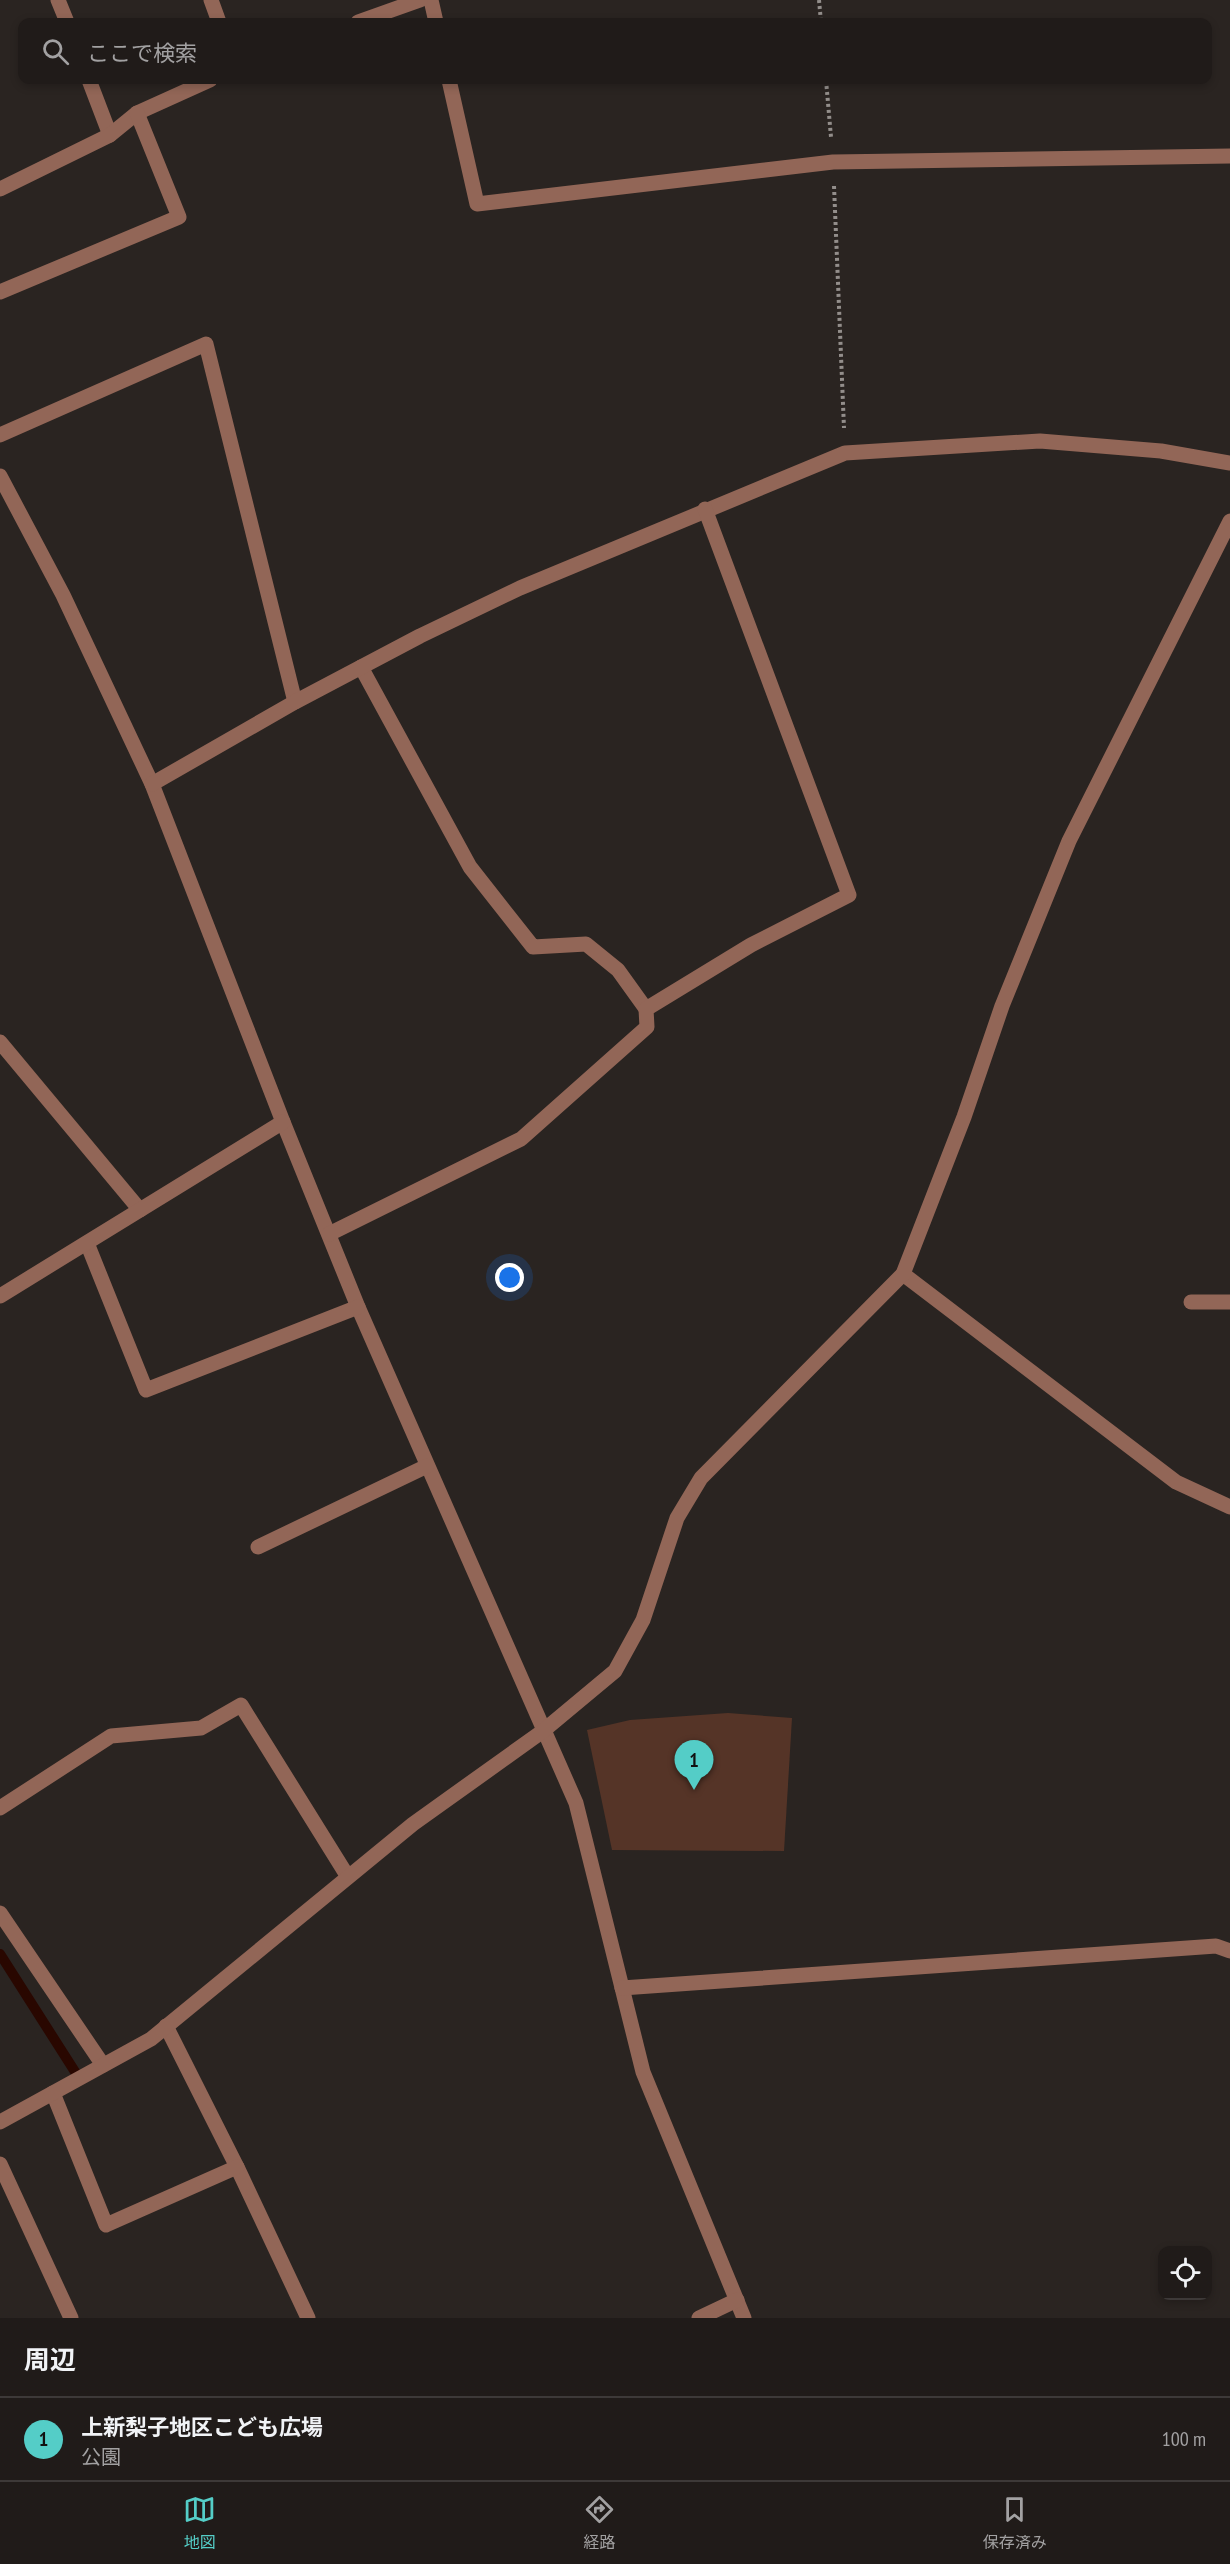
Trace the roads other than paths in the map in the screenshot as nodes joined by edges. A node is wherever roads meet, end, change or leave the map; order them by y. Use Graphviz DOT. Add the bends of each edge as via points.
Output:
graph roads {
  1 [pos="58,0"];
  2 [pos="211,0"];
  3 [pos="420,0"];
  4 [pos="431,0"];
  5 [pos="65,18"];
  6 [pos="218,18"];
  7 [pos="369,18"];
  8 [pos="435,18"];
  9 [pos="91,84"];
  10 [pos="201,84"];
  11 [pos="450,84"];
  12 [pos="137,113"];
  13 [pos="110,135"];
  14 [pos="1230,156"];
  15 [pos="0,189"];
  16 [pos="0,292"];
  17 [pos="0,435"];
  18 [pos="1230,463"];
  19 [pos="0,476"];
  20 [pos="705,509"];
  21 [pos="1230,521"];
  22 [pos="361,667"];
  23 [pos="295,702"];
  24 [pos="152,783"];
  25 [pos="646,1009"];
  26 [pos="0,1042"];
  27 [pos="283,1122"];
  28 [pos="140,1210"];
  29 [pos="328,1234"];
  30 [pos="87,1243"];
  31 [pos="903,1274"];
  32 [pos="3,1288"];
  33 [pos="1191,1302"];
  34 [pos="1230,1302"];
  35 [pos="358,1307"];
  36 [pos="426,1466"];
  37 [pos="1230,1507"];
  38 [pos="258,1546"];
  39 [pos="543,1731"];
  40 [pos="0,1808"];
  41 [pos="348,1877"];
  42 [pos="0,1913"];
  43 [pos="1230,1951"];
  44 [pos="622,1988"];
  45 [pos="166,2026"];
  46 [pos="104,2065"];
  47 [pos="53,2093"];
  48 [pos="0,2122"];
  49 [pos="0,2164"];
  50 [pos="237,2168"];
  51 [pos="736,2300"];
  52 [pos="71,2318"];
  53 [pos="308,2318"];
  54 [pos="699,2318"];
  55 [pos="744,2318"];
  1 -- 5 [label="street"];
  2 -- 6 [label="street"];
  3 -- 7 [label="street"];
  4 -- 8 [label="street"];
  9 -- 13 [label="street"];
  10 -- 12 [label="street"];
  11 -- 14 [label="street" via="477,204 833,162"];
  12 -- 13 [label="street"];
  12 -- 16 [label="street" via="179,217"];
  13 -- 15 [label="street"];
  17 -- 23 [label="street" via="206,344"];
  18 -- 20 [label="street" via="1161,451 1040,441 845,453"];
  19 -- 24 [label="street" via="63,595"];
  20 -- 22 [label="street" via="520,588"];
  20 -- 25 [label="street" via="849,895 751,945"];
  21 -- 31 [label="street" via="1069,841 1002,1006 964,1118"];
  22 -- 23 [label="street"];
  22 -- 25 [label="street" via="470,867 533,947 586,944 618,970"];
  23 -- 24 [label="street"];
  24 -- 27 [label="street"];
  25 -- 29 [label="street" via="647,1027 521,1139"];
  26 -- 28 [label="street"];
  27 -- 28 [label="street"];
  27 -- 29 [label="street"];
  28 -- 30 [label="street"];
  29 -- 35 [label="street"];
  30 -- 32 [label="street"];
  30 -- 35 [label="street" via="146,1390"];
  31 -- 37 [label="street" via="1176,1482"];
  31 -- 39 [label="street" via="701,1478 677,1518 643,1620 615,1671"];
  33 -- 34 [label="street"];
  35 -- 36 [label="street"];
  36 -- 38 [label="street"];
  36 -- 39 [label="street"];
  39 -- 41 [label="street" via="413,1824"];
  39 -- 44 [label="street" via="576,1803"];
  40 -- 41 [label="street" via="111,1736 201,1728 241,1705"];
  41 -- 45 [label="street"];
  42 -- 46 [label="street"];
  43 -- 44 [label="street" via="1216,1946"];
  44 -- 51 [label="street" via="643,2072"];
  45 -- 46 [label="street"];
  45 -- 50 [label="street"];
  46 -- 47 [label="street"];
  47 -- 48 [label="street"];
  47 -- 50 [label="street" via="106,2224"];
  49 -- 52 [label="street"];
  50 -- 53 [label="street"];
  51 -- 54 [label="street"];
  51 -- 55 [label="street"];
}
